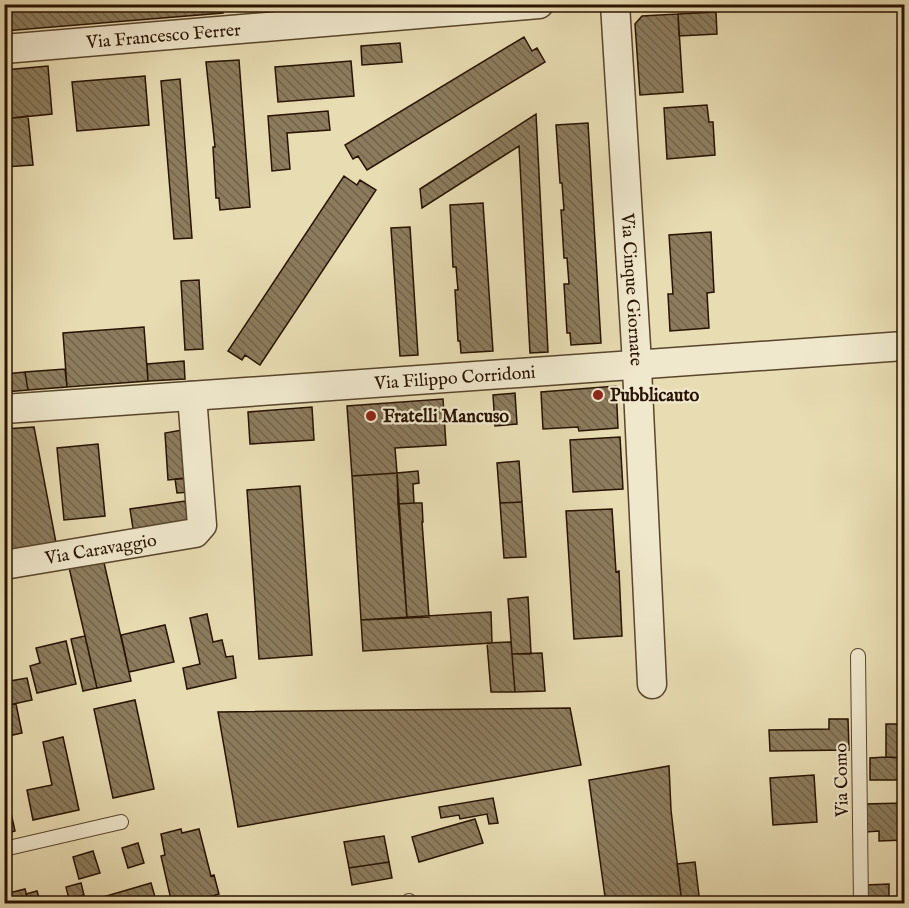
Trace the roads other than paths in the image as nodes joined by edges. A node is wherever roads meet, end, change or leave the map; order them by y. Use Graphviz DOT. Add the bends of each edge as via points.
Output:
graph roads {
  1 [pos="539,4"];
  2 [pos="615,4"];
  3 [pos="238,17"];
  4 [pos="4,50"];
  5 [pos="904,346"];
  6 [pos="636,365"];
  7 [pos="192,396"];
  8 [pos="4,409"];
  9 [pos="4,565"];
  10 [pos="858,656"];
  11 [pos="652,684"];
  12 [pos="121,822"];
  13 [pos="4,849"];
  14 [pos="861,903"];
  1 -- 3 [label="street, Via Francesco Ferrer"];
  2 -- 6 [label="street, Via Cinque Giornate"];
  3 -- 4 [label="street, Via Francesco Ferrer"];
  5 -- 6 [label="street, Via Filippo Corridoni"];
  6 -- 7 [label="street, Via Filippo Corridoni"];
  6 -- 11 [label="street, Via Cinque Giornate"];
  7 -- 8 [label="street, Via Filippo Corridoni"];
  7 -- 9 [label="street, Via Caravaggio" via="202,525 195,533"];
  10 -- 14 [label="lane, Via Como"];
  12 -- 13 [label="lane"];
}
